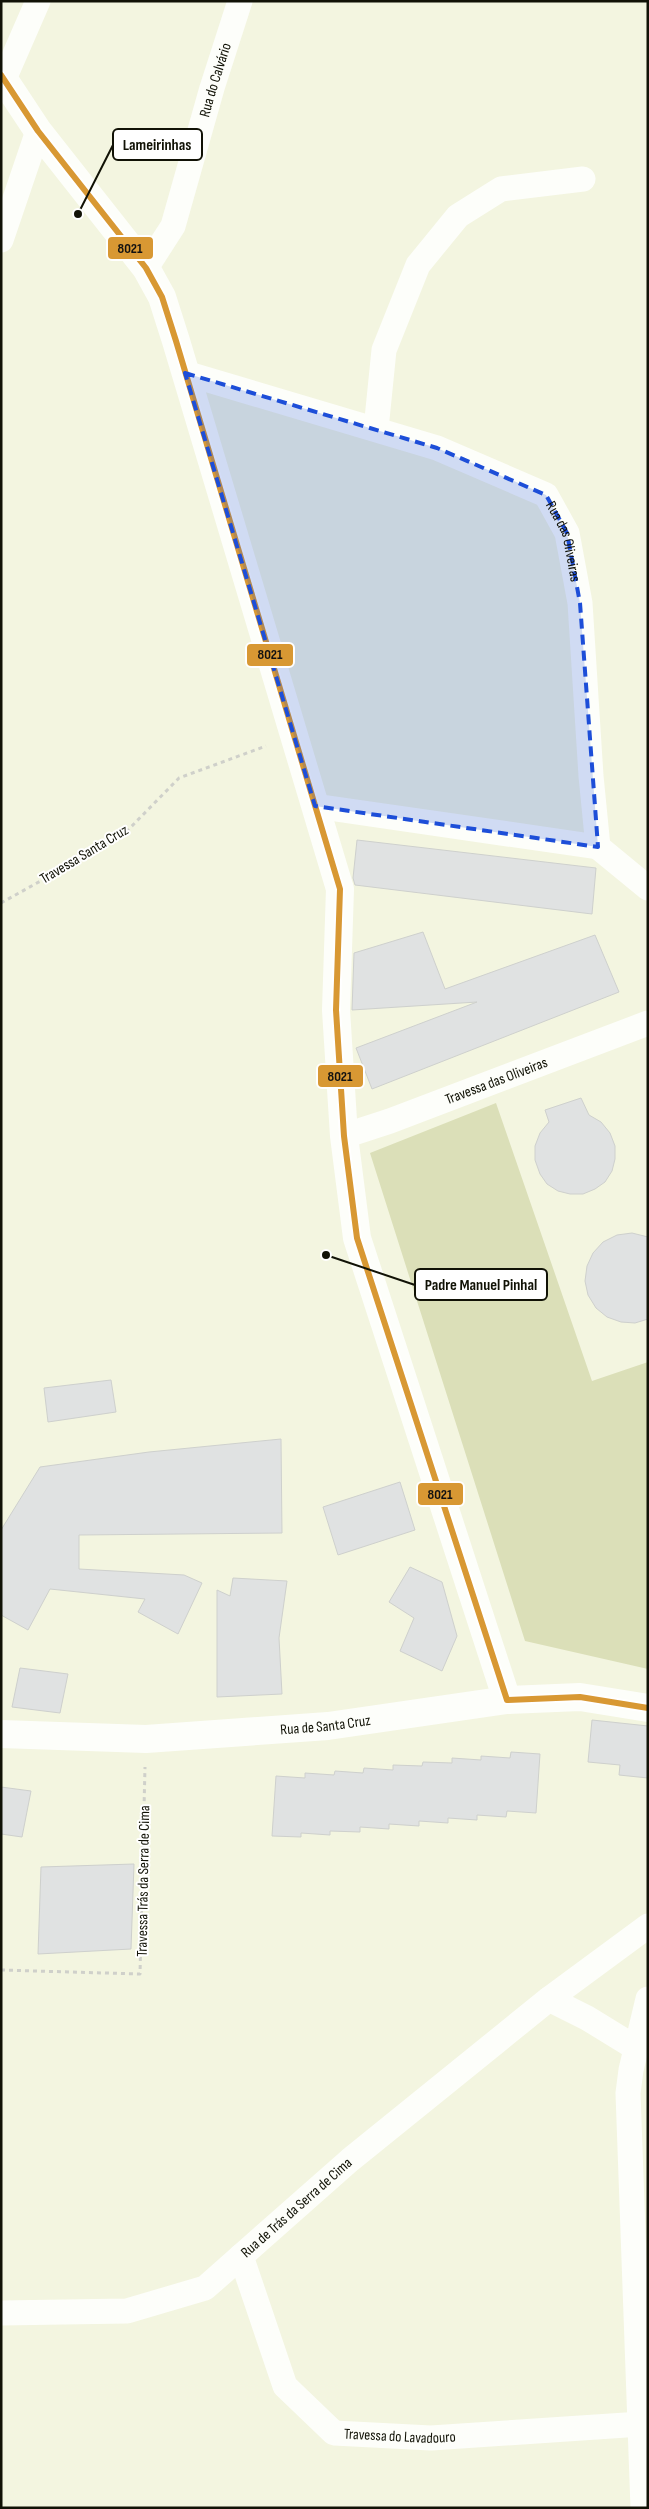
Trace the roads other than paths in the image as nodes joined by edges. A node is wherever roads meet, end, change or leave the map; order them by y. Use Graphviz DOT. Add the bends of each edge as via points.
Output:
graph roads {
  1 [pos="38,1"];
  2 [pos="240,1"];
  3 [pos="2,77"];
  4 [pos="38,131"];
  5 [pos="583,179"];
  6 [pos="1,240"];
  7 [pos="146,268"];
  8 [pos="186,373"];
  9 [pos="376,429"];
  10 [pos="315,806"];
  11 [pos="598,847"];
  12 [pos="648,888"];
  13 [pos="648,1023"];
  14 [pos="344,1136"];
  15 [pos="507,1700"];
  16 [pos="648,1708"];
  17 [pos="1,1734"];
  18 [pos="648,1926"];
  19 [pos="549,1999"];
  20 [pos="648,1999"];
  21 [pos="638,2063"];
  22 [pos="241,2256"];
  23 [pos="1,2313"];
  24 [pos="641,2424"];
  25 [pos="643,2508"];
  1 -- 3 [label="street"];
  2 -- 7 [label="street, Rua do Calvário" via="173,226"];
  3 -- 4 [label="street"];
  4 -- 6 [label="street"];
  4 -- 7 [label="street"];
  5 -- 9 [label="street" via="501,190 458,216 418,265 384,350"];
  7 -- 8 [label="street" via="162,297"];
  8 -- 9 [label="street, Rua das Oliveiras"];
  8 -- 10 [label="street"];
  9 -- 11 [label="street, Rua das Oliveiras" via="437,448 546,496 567,533 580,603"];
  10 -- 11 [label="street"];
  10 -- 14 [label="street" via="340,889 336,1010"];
  11 -- 12 [label="street"];
  13 -- 14 [label="street, Travessa das Oliveiras" via="390,1122"];
  14 -- 15 [label="street" via="357,1238"];
  15 -- 16 [label="street, Rua de Santa Cruz" via="580,1697"];
  15 -- 17 [label="street, Rua de Santa Cruz" via="328,1726 146,1739"];
  18 -- 19 [label="street, Rua de Trás da Serra de Cima"];
  19 -- 21 [label="street" via="587,2018"];
  19 -- 22 [label="street, Rua de Trás da Serra de Cima" via="350,2160"];
  20 -- 21 [label="street"];
  21 -- 24 [label="street" via="628,2093"];
  22 -- 23 [label="street, Rua de Trás da Serra de Cima" via="205,2288 127,2311"];
  22 -- 24 [label="street, Travessa do Lavadouro" via="285,2386 334,2433 431,2438"];
  24 -- 25 [label="street"];
}
